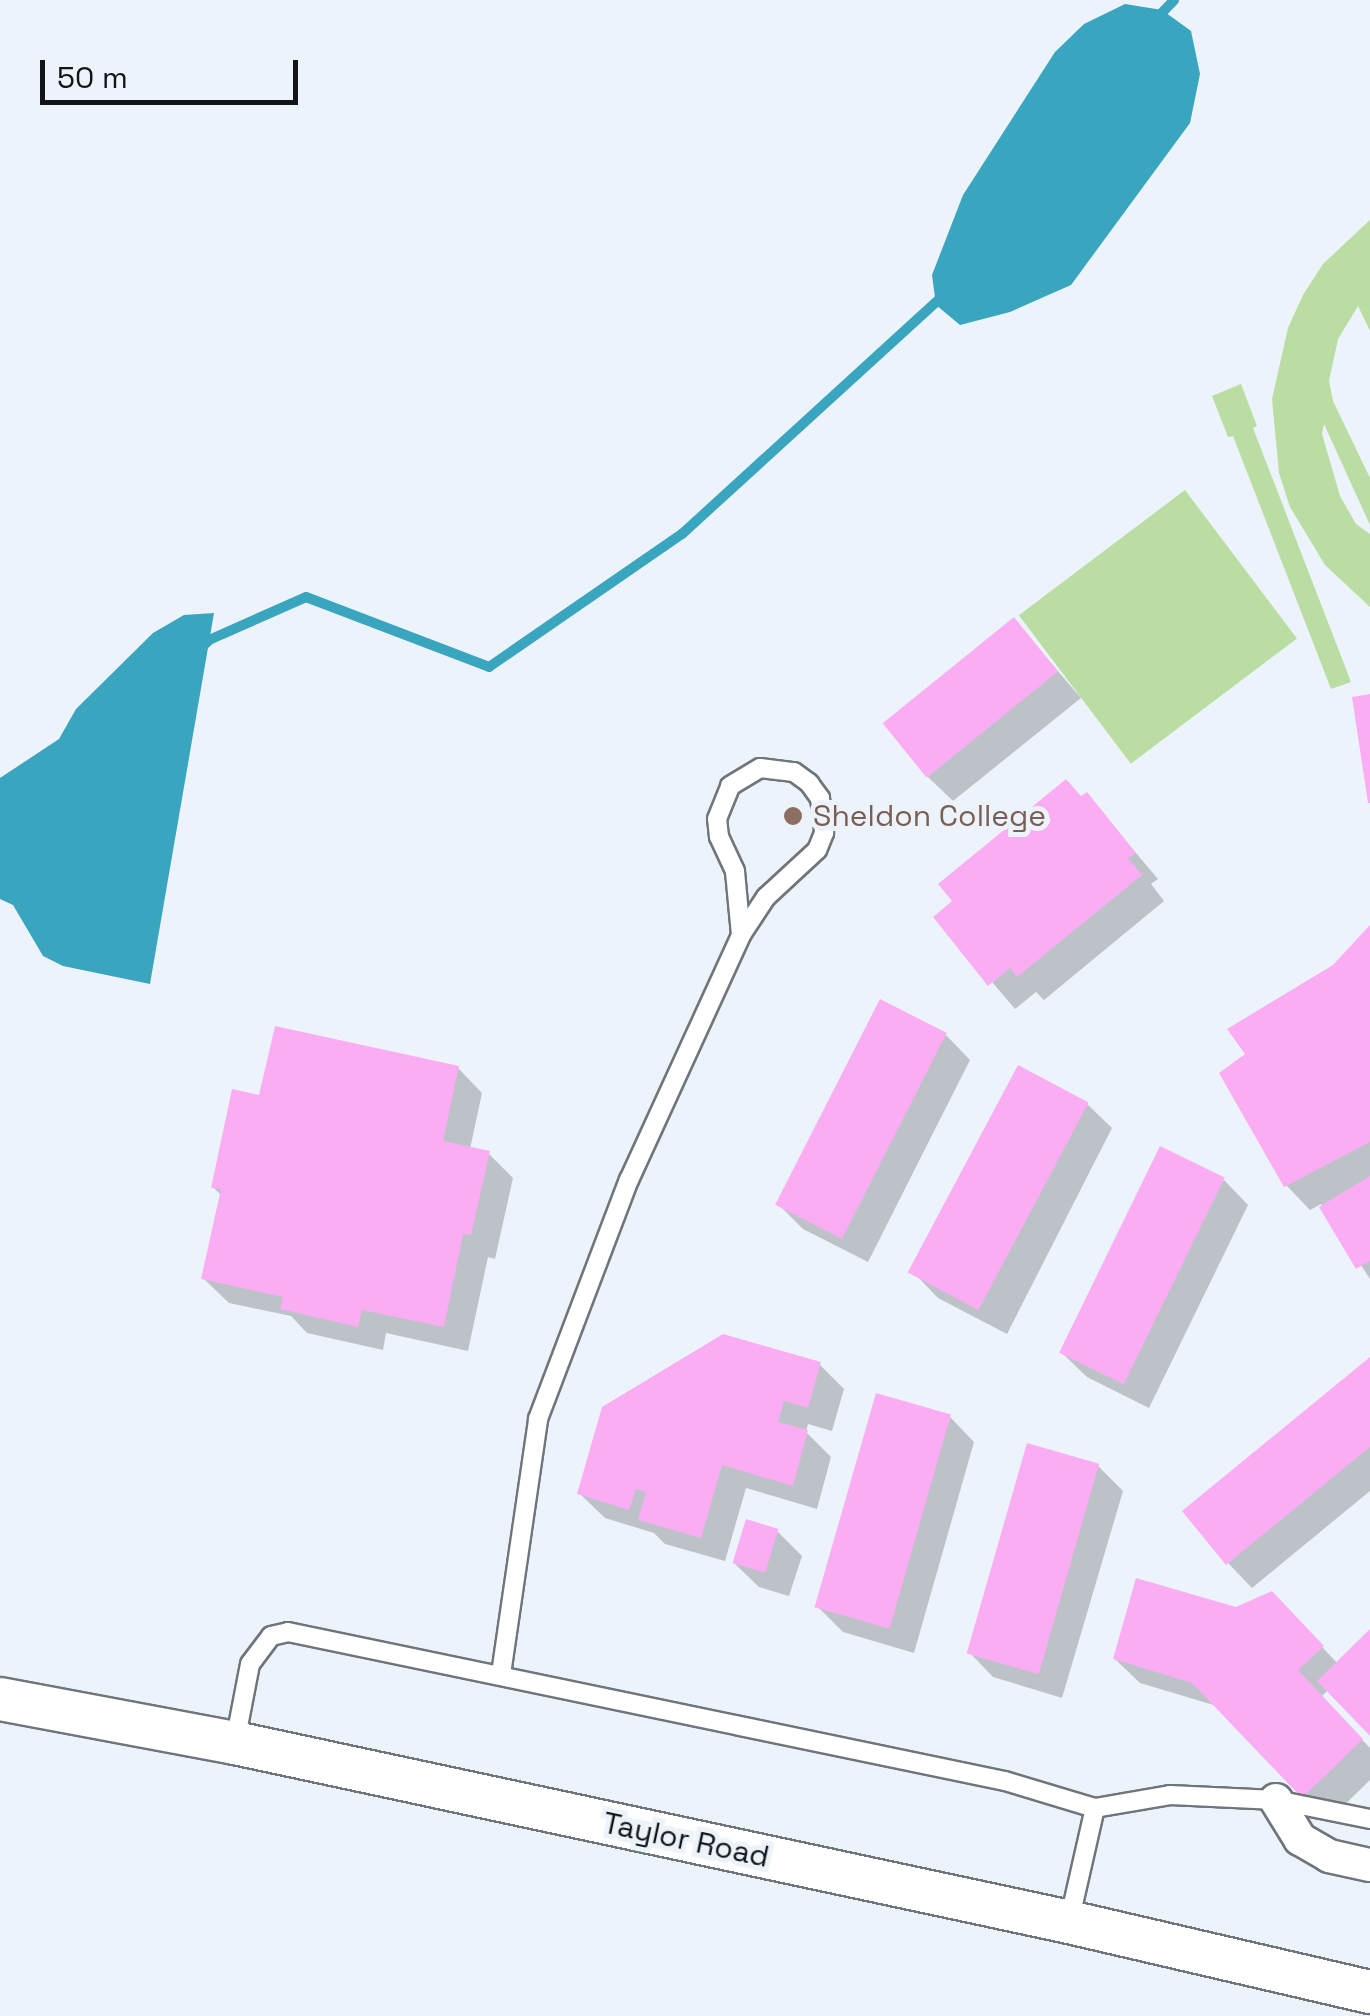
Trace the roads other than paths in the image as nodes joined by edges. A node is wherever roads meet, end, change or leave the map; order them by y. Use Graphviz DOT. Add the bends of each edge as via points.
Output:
graph roads {
  1 [pos="741,936"];
  2 [pos="501,1674"];
  3 [pos="0,1699"];
  4 [pos="235,1743"];
  5 [pos="1276,1800"];
  6 [pos="1095,1808"];
  7 [pos="1370,1818"];
  8 [pos="1370,1865"];
  9 [pos="1069,1922"];
  10 [pos="1370,1992"];
  1 -- 1 [label="lane" via="736,871 717,819 730,786 760,768 794,772 820,798 824,833 817,850 766,898"];
  1 -- 2 [label="lane" via="629,1180 538,1419"];
  2 -- 4 [label="lane" via="288,1632 272,1636 250,1664"];
  2 -- 6 [label="lane" via="1005,1782"];
  3 -- 4 [label="street, Taylor Road"];
  4 -- 9 [label="street, Taylor Road"];
  5 -- 6 [label="lane" via="1170,1794"];
  5 -- 7 [label="lane"];
  5 -- 8 [label="street" via="1300,1839 1329,1856"];
  6 -- 9 [label="lane"];
  9 -- 10 [label="street, Taylor Road"];
}
